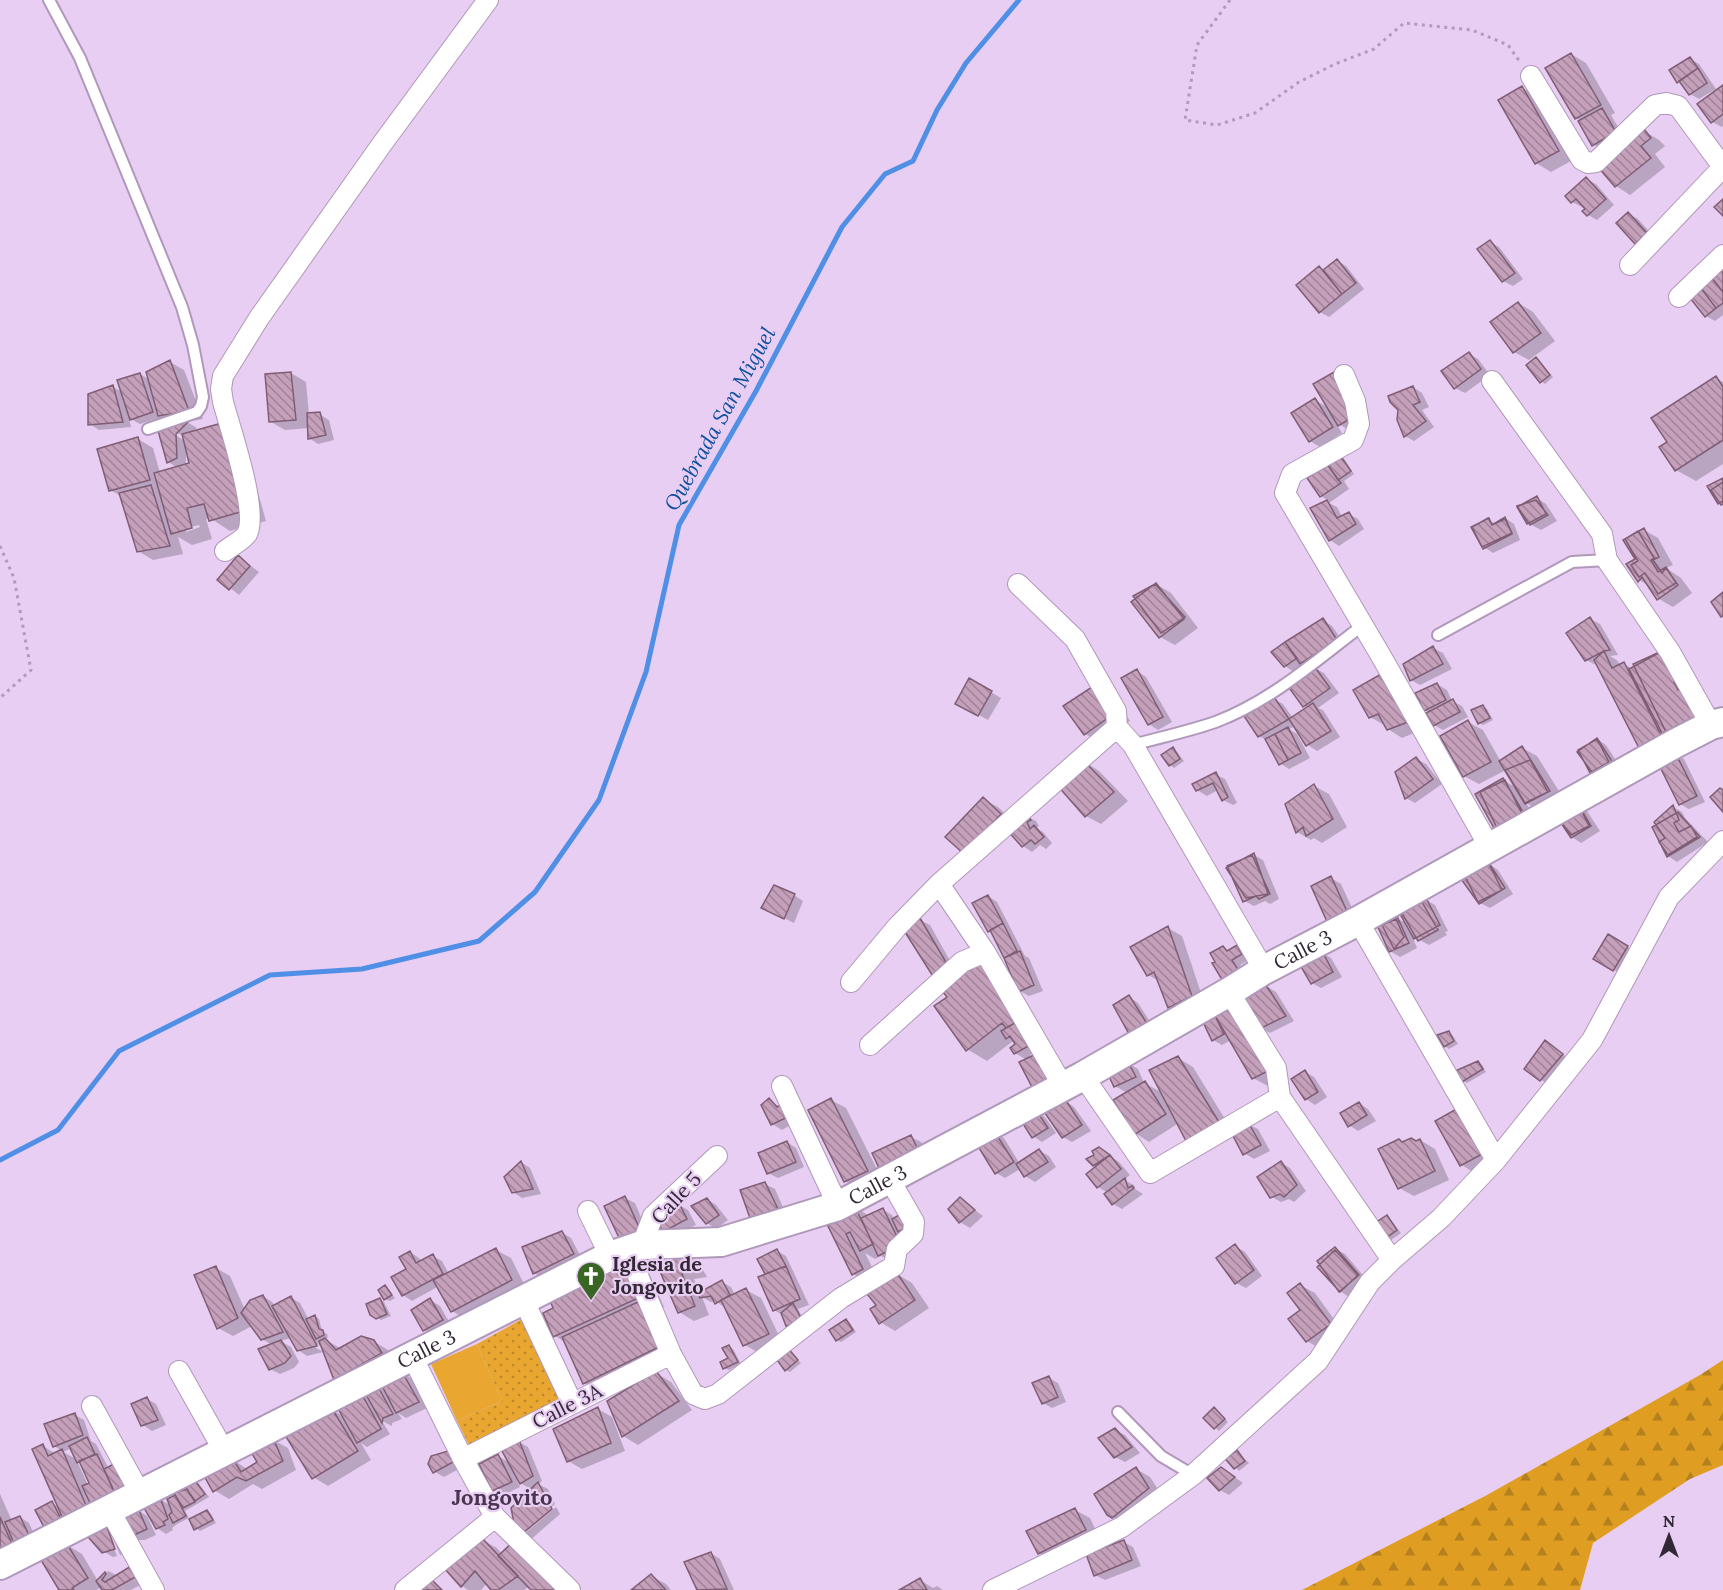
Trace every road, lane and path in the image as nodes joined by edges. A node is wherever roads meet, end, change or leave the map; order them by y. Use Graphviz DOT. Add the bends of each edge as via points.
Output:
graph roads {
  1 [pos="49,0"];
  2 [pos="488,0"];
  3 [pos="1230,0"];
  4 [pos="1531,76"];
  5 [pos="1723,167"];
  6 [pos="1723,255"];
  7 [pos="1630,265"];
  8 [pos="1679,297"];
  9 [pos="1344,375"];
  10 [pos="1492,381"];
  11 [pos="148,429"];
  12 [pos="0,546"];
  13 [pos="225,551"];
  14 [pos="1607,560"];
  15 [pos="1018,584"];
  16 [pos="1363,625"];
  17 [pos="1438,635"];
  18 [pos="0,698"];
  19 [pos="1717,723"];
  20 [pos="1117,727"];
  21 [pos="1134,745"];
  22 [pos="1723,842"];
  23 [pos="1489,846"];
  24 [pos="939,884"];
  25 [pos="1358,921"];
  26 [pos="984,952"];
  27 [pos="1263,970"];
  28 [pos="851,982"];
  29 [pos="1229,992"];
  30 [pos="870,1045"];
  31 [pos="1073,1081"];
  32 [pos="782,1086"];
  33 [pos="1280,1097"];
  34 [pos="717,1156"];
  35 [pos="1496,1160"];
  36 [pos="890,1180"];
  37 [pos="838,1206"];
  38 [pos="588,1211"];
  39 [pos="626,1250"];
  40 [pos="1392,1260"];
  41 [pos="523,1299"];
  42 [pos="671,1354"];
  43 [pos="412,1356"];
  44 [pos="179,1371"];
  45 [pos="572,1403"];
  46 [pos="92,1406"];
  47 [pos="1118,1412"];
  48 [pos="224,1450"];
  49 [pos="462,1459"];
  50 [pos="1193,1476"];
  51 [pos="140,1493"];
  52 [pos="109,1509"];
  53 [pos="495,1517"];
  54 [pos="0,1565"];
  55 [pos="998,1589"];
  56 [pos="154,1590"];
  57 [pos="405,1590"];
  58 [pos="570,1590"];
  1 -- 11 [label="lane" via="80,58 182,307 193,345 203,397 201,406 197,412"];
  2 -- 13 [label="street" via="259,318 223,376 223,402 251,518 246,535"];
  3 -- 4 [label="path" via="1197,45 1185,120 1217,125 1255,113 1299,82 1374,49 1404,23 1472,30 1508,45"];
  4 -- 5 [label="street" via="1582,160 1588,163 1596,162 1655,105 1666,103 1678,106"];
  5 -- 7 [label="street"];
  6 -- 8 [label="street"];
  9 -- 16 [label="street" via="1355,400 1359,424 1353,440 1292,474 1285,493"];
  10 -- 14 [label="street" via="1602,534"];
  12 -- 18 [label="path" via="14,578 31,670"];
  14 -- 17 [label="lane" via="1572,562"];
  14 -- 19 [label="street"];
  15 -- 20 [label="street" via="1076,639 1116,711"];
  16 -- 21 [label="lane" via="1251,705 1217,721"];
  16 -- 23 [label="street"];
  19 -- 23 [label="street, Calle 3"];
  20 -- 21 [label="street"];
  20 -- 24 [label="street"];
  21 -- 27 [label="street"];
  22 -- 35 [label="street" via="1669,897 1592,1040"];
  23 -- 25 [label="street, Calle 3"];
  24 -- 26 [label="street"];
  24 -- 28 [label="street"];
  25 -- 27 [label="street, Calle 3"];
  25 -- 35 [label="street"];
  26 -- 30 [label="street" via="962,962"];
  26 -- 31 [label="street"];
  27 -- 29 [label="street, Calle 3"];
  29 -- 31 [label="street, Calle 3"];
  29 -- 33 [label="street" via="1276,1068"];
  31 -- 33 [label="street" via="1150,1173"];
  31 -- 36 [label="street, Calle 3"];
  32 -- 37 [label="street"];
  33 -- 40 [label="street"];
  34 -- 39 [label="street, Calle 5" via="653,1216"];
  35 -- 40 [label="street" via="1441,1218"];
  36 -- 37 [label="street, Calle 3"];
  36 -- 42 [label="street" via="914,1222 913,1234 897,1249 894,1266 841,1298 718,1394 705,1399 693,1394"];
  37 -- 39 [label="street, Calle 3" via="721,1242"];
  38 -- 39 [label="street"];
  39 -- 41 [label="street, Calle 3"];
  39 -- 42 [label="street"];
  40 -- 50 [label="street" via="1370,1282 1318,1361"];
  41 -- 43 [label="street, Calle 3"];
  41 -- 45 [label="street"];
  42 -- 45 [label="street, Calle 3A"];
  43 -- 48 [label="street, Calle 3"];
  43 -- 49 [label="street"];
  44 -- 48 [label="street"];
  45 -- 49 [label="street, Calle 3A"];
  46 -- 51 [label="street"];
  47 -- 50 [label="lane" via="1161,1456"];
  48 -- 51 [label="street, Calle 3"];
  49 -- 53 [label="street"];
  50 -- 55 [label="street" via="1122,1527"];
  51 -- 52 [label="street, Calle 3"];
  52 -- 54 [label="street, Calle 3"];
  52 -- 56 [label="street"];
  53 -- 57 [label="street"];
  53 -- 58 [label="street"];
}
